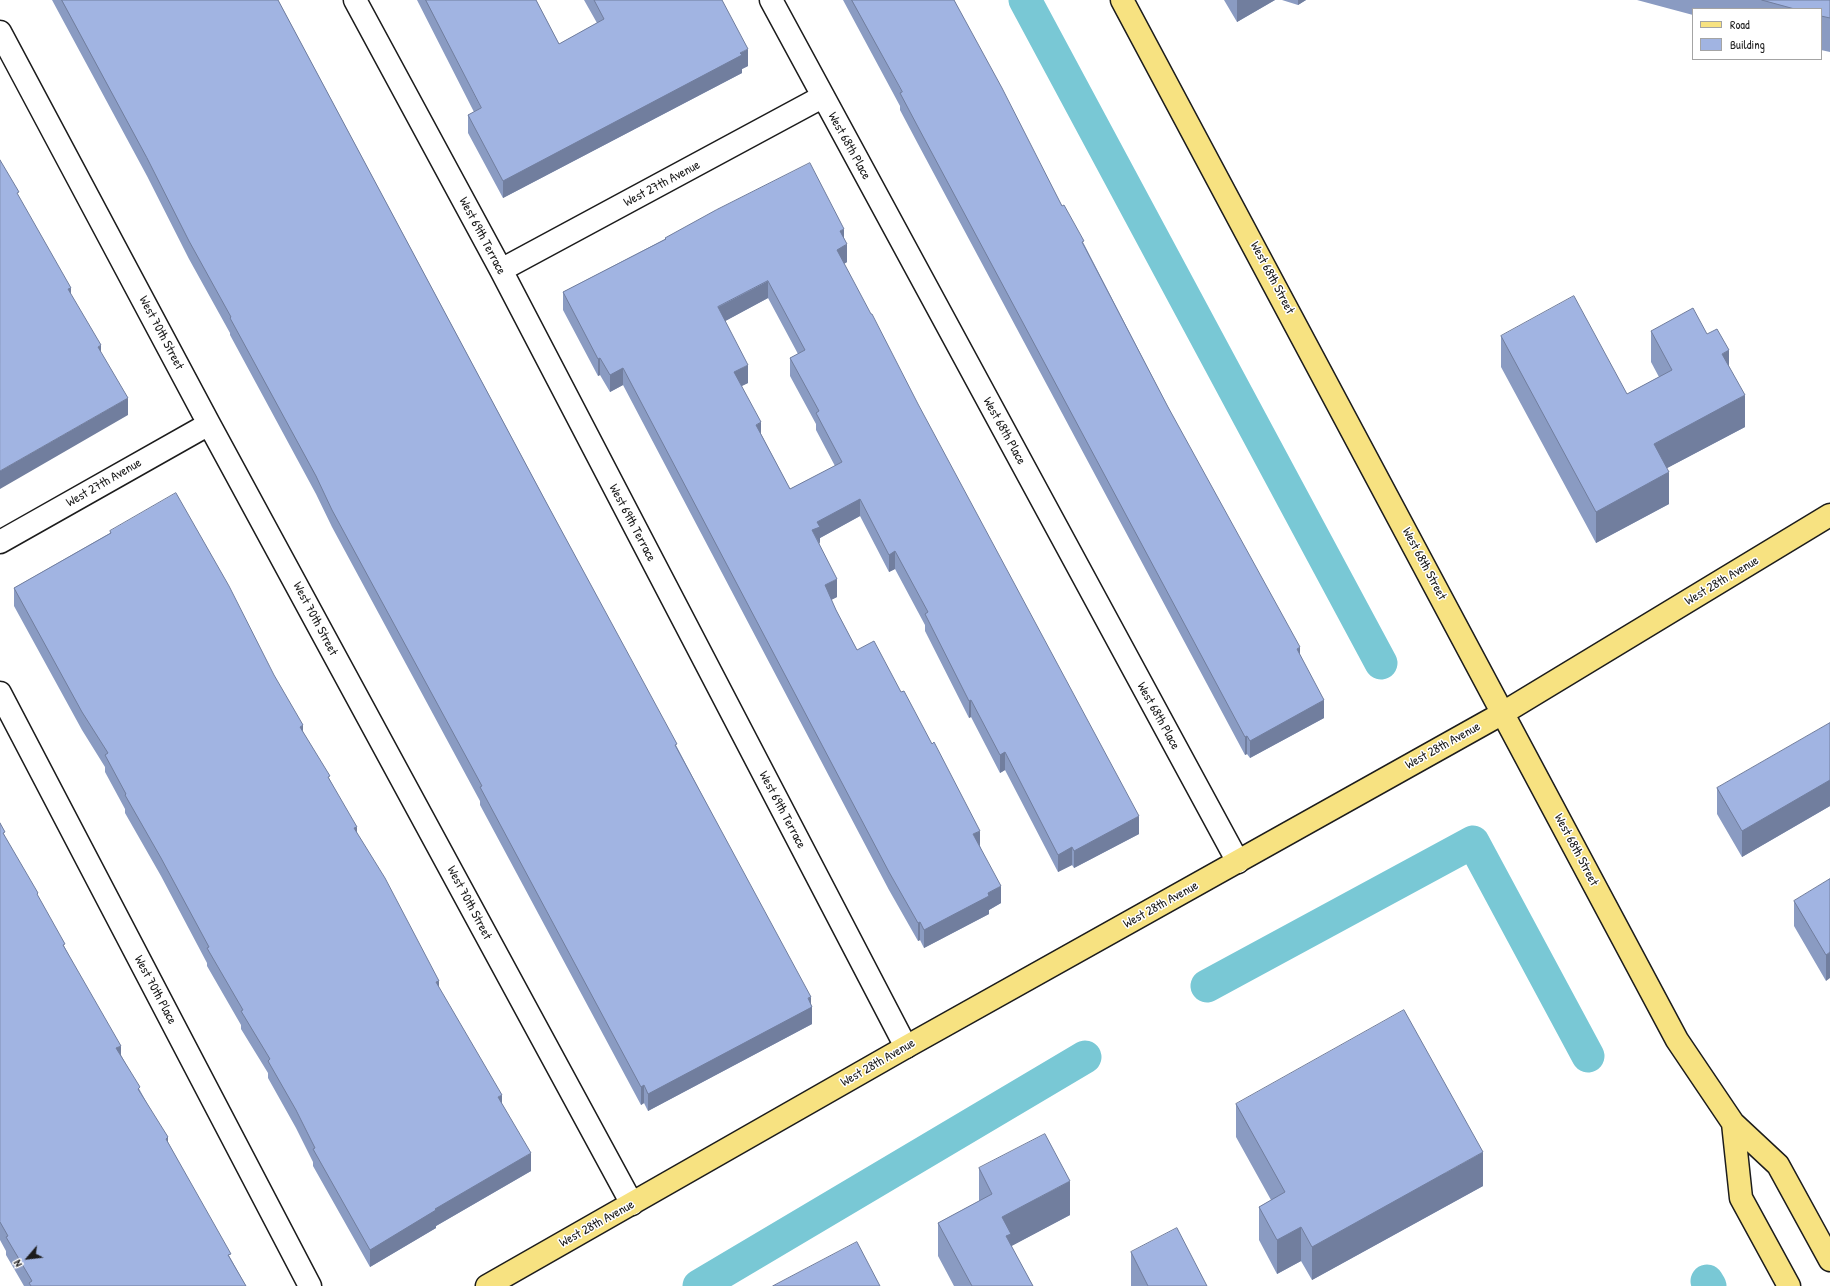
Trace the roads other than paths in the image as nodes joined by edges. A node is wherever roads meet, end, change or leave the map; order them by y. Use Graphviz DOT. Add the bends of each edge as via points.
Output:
graph roads {
  1 [pos="355,0"];
  2 [pos="771,0"];
  3 [pos="1122,0"];
  4 [pos="0,32"];
  5 [pos="822,97"];
  6 [pos="501,270"];
  7 [pos="209,424"];
  8 [pos="1830,515"];
  9 [pos="0,542"];
  10 [pos="0,693"];
  11 [pos="1503,713"];
  12 [pos="1238,862"];
  13 [pos="906,1047"];
  14 [pos="1733,1123"];
  15 [pos="632,1204"];
  16 [pos="1830,1260"];
  17 [pos="310,1286"];
  18 [pos="486,1286"];
  19 [pos="1789,1286"];
  1 -- 6 [label="street, West 69th Terrace"];
  2 -- 5 [label="street, West 68th Place"];
  3 -- 11 [label="main road, West 68th Street"];
  4 -- 7 [label="street, West 70th Street"];
  5 -- 6 [label="street, West 27th Avenue"];
  5 -- 12 [label="street, West 68th Place"];
  6 -- 13 [label="street, West 69th Terrace"];
  7 -- 9 [label="street, West 27th Avenue"];
  7 -- 15 [label="street, West 70th Street"];
  8 -- 11 [label="main road, West 28th Avenue"];
  10 -- 17 [label="street, West 70th Place"];
  11 -- 12 [label="main road, West 28th Avenue"];
  11 -- 14 [label="main road, West 68th Street" via="1677,1040"];
  12 -- 13 [label="main road, West 28th Avenue"];
  13 -- 15 [label="main road, West 28th Avenue"];
  14 -- 16 [label="main road, West 68th Street" via="1778,1165"];
  14 -- 19 [label="main road, West 68th Street" via="1741,1198"];
  15 -- 18 [label="main road, West 28th Avenue"];
}
